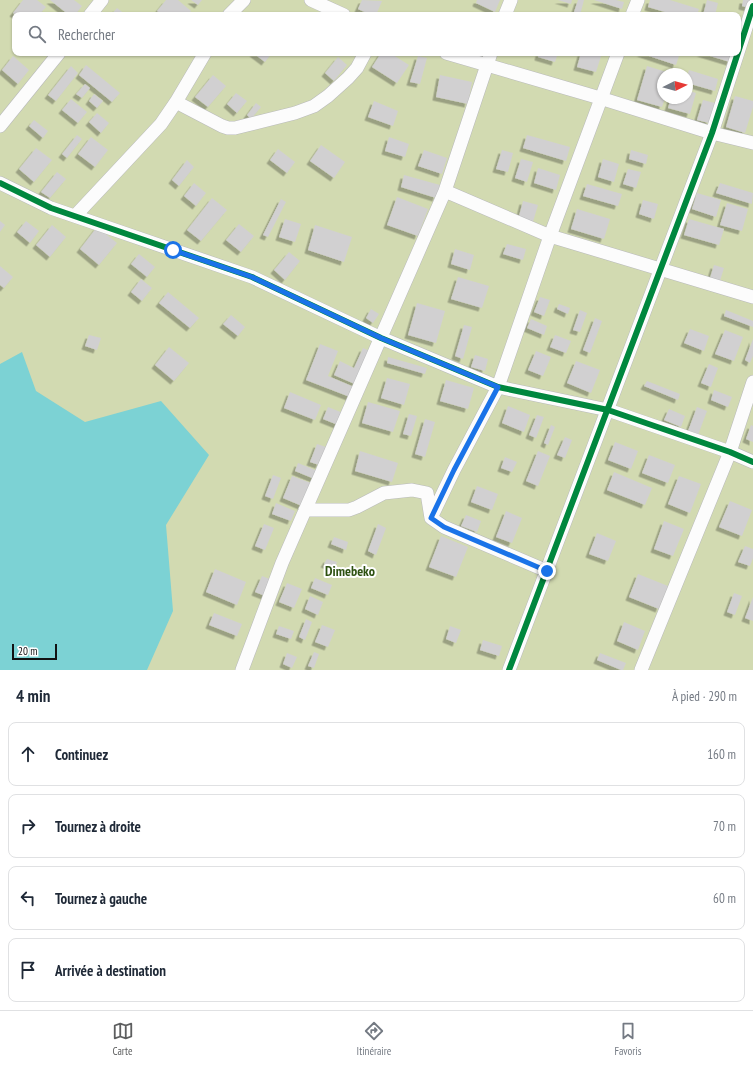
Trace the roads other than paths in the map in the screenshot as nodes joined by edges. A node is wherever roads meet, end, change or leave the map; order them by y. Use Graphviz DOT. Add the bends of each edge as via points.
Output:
graph roads {
  1 [pos="102,0"];
  2 [pos="244,0"];
  3 [pos="311,0"];
  4 [pos="511,0"];
  5 [pos="638,0"];
  6 [pos="753,6"];
  7 [pos="92,12"];
  8 [pos="232,12"];
  9 [pos="337,12"];
  10 [pos="506,12"];
  11 [pos="633,12"];
  12 [pos="741,43"];
  13 [pos="57,56"];
  14 [pos="203,56"];
  15 [pos="364,56"];
  16 [pos="468,56"];
  17 [pos="617,56"];
  18 [pos="737,56"];
  19 [pos="489,59"];
  20 [pos="600,98"];
  21 [pos="176,102"];
  22 [pos="0,126"];
  23 [pos="712,133"];
  24 [pos="753,144"];
  25 [pos="0,183"];
  26 [pos="445,191"];
  27 [pos="75,216"];
  28 [pos="550,236"];
  29 [pos="661,270"];
  30 [pos="753,297"];
  31 [pos="381,338"];
  32 [pos="753,382"];
  33 [pos="498,387"];
  34 [pos="608,410"];
  35 [pos="730,452"];
  36 [pos="753,462"];
  37 [pos="305,510"];
  38 [pos="431,518"];
  39 [pos="547,571"];
  40 [pos="242,670"];
  41 [pos="509,670"];
  42 [pos="641,670"];
  1 -- 7 [label="street"];
  2 -- 8 [label="street"];
  3 -- 9 [label="street"];
  4 -- 10 [label="street"];
  5 -- 11 [label="street"];
  6 -- 12 [label="street"];
  13 -- 22 [label="street"];
  14 -- 21 [label="street"];
  15 -- 21 [label="street" via="348,78 314,106 235,128 222,126"];
  16 -- 19 [label="street"];
  17 -- 20 [label="street"];
  18 -- 23 [label="street"];
  19 -- 20 [label="street"];
  19 -- 26 [label="street"];
  20 -- 23 [label="street"];
  20 -- 28 [label="street"];
  21 -- 27 [label="street" via="161,124"];
  23 -- 24 [label="street"];
  23 -- 29 [label="street"];
  25 -- 27 [label="street" via="51,208"];
  26 -- 28 [label="street"];
  26 -- 31 [label="street"];
  27 -- 31 [label="street" via="252,277"];
  28 -- 29 [label="street"];
  28 -- 33 [label="street"];
  29 -- 30 [label="street"];
  29 -- 34 [label="street"];
  31 -- 33 [label="street"];
  31 -- 37 [label="street"];
  32 -- 35 [label="street"];
  33 -- 34 [label="street"];
  33 -- 38 [label="street"];
  34 -- 35 [label="street"];
  34 -- 39 [label="street"];
  35 -- 36 [label="street"];
  35 -- 42 [label="street"];
  37 -- 38 [label="street" via="349,510 384,493 412,490 427,493"];
  37 -- 40 [label="street"];
  38 -- 39 [label="street" via="444,527"];
  39 -- 41 [label="street"];
}
